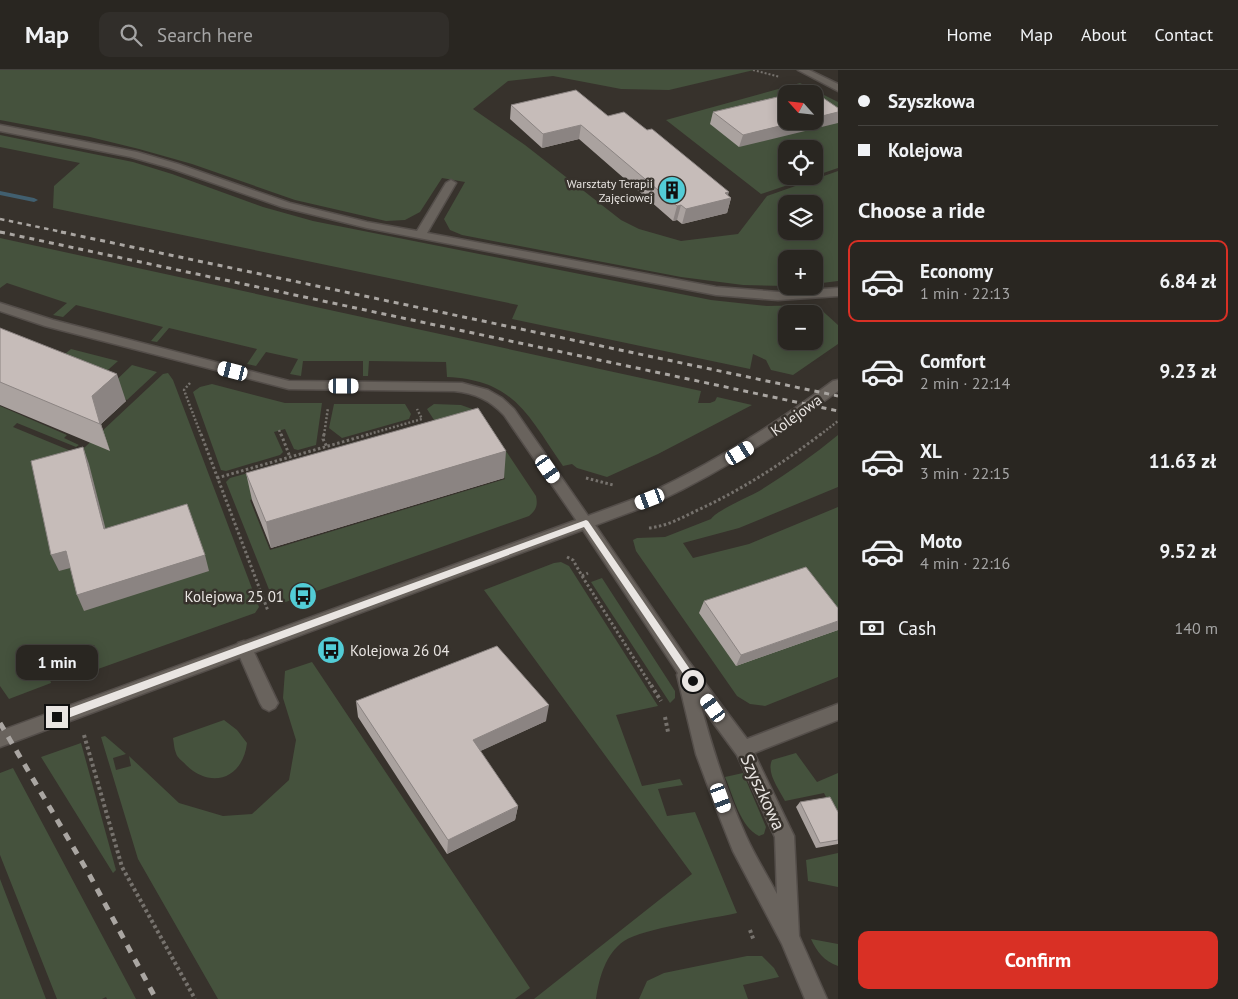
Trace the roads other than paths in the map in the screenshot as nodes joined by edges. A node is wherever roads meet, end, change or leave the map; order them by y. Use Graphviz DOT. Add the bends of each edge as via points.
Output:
graph roads {
  1 [pos="802,70"];
  2 [pos="838,88"];
  3 [pos="0,128"];
  4 [pos="451,183"];
  5 [pos="420,235"];
  6 [pos="838,292"];
  7 [pos="0,306"];
  8 [pos="838,384"];
  9 [pos="586,523"];
  10 [pos="244,648"];
  11 [pos="683,667"];
  12 [pos="269,704"];
  13 [pos="838,712"];
  14 [pos="0,739"];
  15 [pos="743,749"];
  16 [pos="789,937"];
  17 [pos="816,999"];
  1 -- 2 [label="street"];
  3 -- 5 [label="street" via="133,154 304,210"];
  4 -- 5 [label="street"];
  5 -- 6 [label="street" via="716,291 778,296"];
  7 -- 9 [label="street, Szyszkowa" via="49,323 289,385 476,390 492,396 503,405"];
  8 -- 9 [label="street, Kolejowa" via="767,437 719,465 650,499"];
  9 -- 10 [label="street, Kolejowa"];
  9 -- 11 [label="street, Szyszkowa"];
  10 -- 12 [label="street"];
  10 -- 14 [label="street, Kolejowa"];
  11 -- 15 [label="street, Szyszkowa"];
  11 -- 16 [label="street, Szyszkowa" via="705,754 726,813"];
  13 -- 15 [label="street"];
  15 -- 16 [label="street, Szyszkowa" via="784,836"];
  16 -- 17 [label="street, Szyszkowa"];
}
